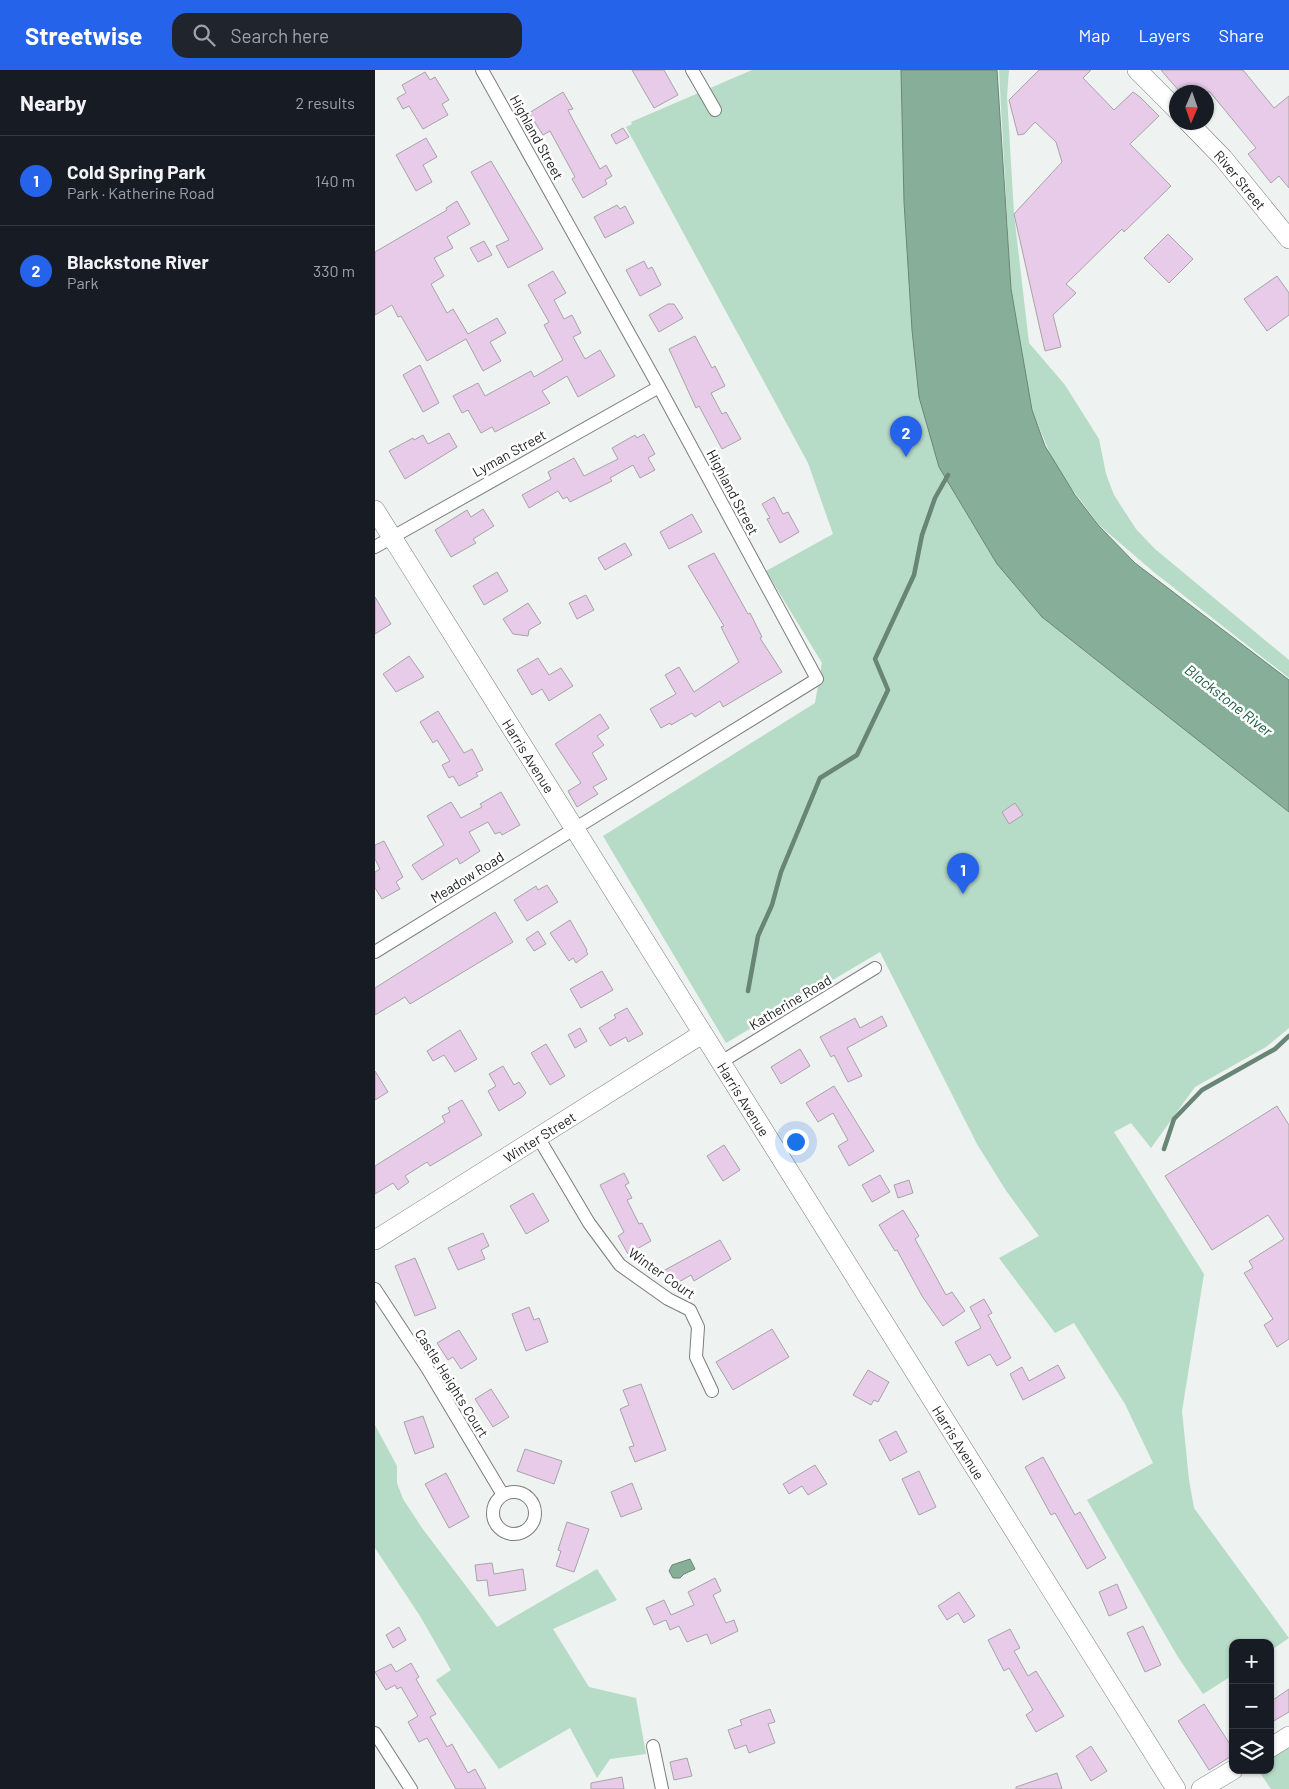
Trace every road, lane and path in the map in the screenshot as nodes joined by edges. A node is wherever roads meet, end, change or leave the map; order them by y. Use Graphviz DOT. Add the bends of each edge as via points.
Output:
graph roads {
  1 [pos="482,70"];
  2 [pos="692,70"];
  3 [pos="1137,70"];
  4 [pos="1169,102"];
  5 [pos="715,110"];
  6 [pos="1196,130"];
  7 [pos="1289,239"];
  8 [pos="659,386"];
  9 [pos="375,510"];
  10 [pos="391,537"];
  11 [pos="375,547"];
  12 [pos="574,829"];
  13 [pos="377,945"];
  14 [pos="875,968"];
  15 [pos="702,1034"];
  16 [pos="721,1062"];
  17 [pos="538,1136"];
  18 [pos="375,1240"];
  19 [pos="375,1289"];
  20 [pos="712,1391"];
  21 [pos="503,1495"];
  22 [pos="375,1732"];
  23 [pos="1289,1736"];
  24 [pos="1274,1745"];
  25 [pos="653,1746"];
  26 [pos="1229,1772"];
  27 [pos="411,1789"];
  28 [pos="662,1789"];
  29 [pos="1176,1789"];
  30 [pos="1201,1789"];
  1 -- 8 [label="street, Highland Street"];
  2 -- 5 [label="street"];
  3 -- 4 [label="main road"];
  6 -- 7 [label="main road, River Street"];
  8 -- 10 [label="street, Lyman Street"];
  8 -- 12 [label="street, Highland Street" via="817,679"];
  9 -- 10 [label="main road, Harris Avenue"];
  10 -- 11 [label="street, Lyman Street"];
  10 -- 12 [label="main road, Harris Avenue"];
  12 -- 13 [label="street, Meadow Road"];
  12 -- 15 [label="main road, Harris Avenue"];
  14 -- 16 [label="street, Katherine Road"];
  15 -- 16 [label="main road, Harris Avenue"];
  15 -- 17 [label="main road, Winter Street"];
  16 -- 29 [label="main road, Harris Avenue"];
  17 -- 18 [label="main road, Winter Street"];
  17 -- 20 [label="street, Winter Court" via="589,1223 620,1265 690,1310 699,1327 696,1356"];
  19 -- 21 [label="street, Castle Heights Court"];
  22 -- 27 [label="street"];
  23 -- 24 [label="main road"];
  25 -- 28 [label="street"];
  26 -- 30 [label="main road"];
}
